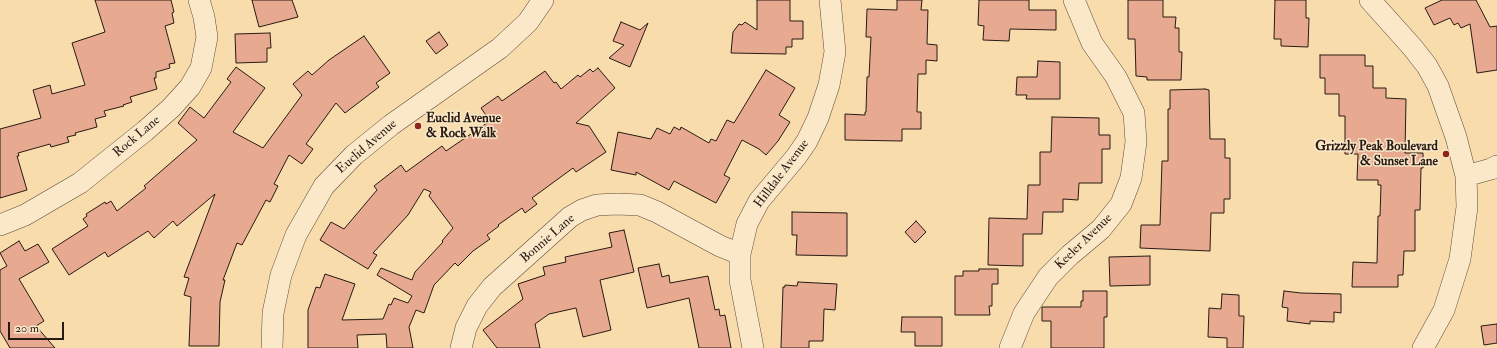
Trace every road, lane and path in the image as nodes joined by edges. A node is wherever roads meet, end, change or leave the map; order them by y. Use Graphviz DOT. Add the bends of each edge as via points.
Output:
graph roads {
  1 [pos="199,0"];
  2 [pos="543,0"];
  3 [pos="830,0"];
  4 [pos="1074,0"];
  5 [pos="1370,0"];
  6 [pos="1497,166"];
  7 [pos="1466,176"];
  8 [pos="0,225"];
  9 [pos="740,254"];
  10 [pos="272,348"];
  11 [pos="461,348"];
  12 [pos="753,348"];
  13 [pos="1010,348"];
  14 [pos="1422,348"];
  1 -- 8 [label="street, Rock Lane" via="207,37 201,68 190,87 145,131 80,183 25,215"];
  2 -- 10 [label="street, Euclid Avenue" via="528,22 500,48 391,125 354,155 324,186 296,235 280,275 273,313"];
  3 -- 9 [label="street, Hilldale Avenue" via="835,52 818,118 796,157 759,201 747,224"];
  4 -- 13 [label="street, Keeler Avenue" via="1092,43 1116,77 1134,113 1136,142 1131,178 1121,204 1101,229 1048,277 1024,313"];
  5 -- 7 [label="street" via="1413,48 1438,86 1456,137"];
  6 -- 7 [label="street"];
  7 -- 14 [label="street" via="1467,207 1460,259 1444,310"];
  9 -- 11 [label="street, Bonnie Lane" via="640,205 597,205 582,210 570,217 492,287 477,306 466,328"];
  9 -- 12 [label="street, Hilldale Avenue" via="740,280"];
}
